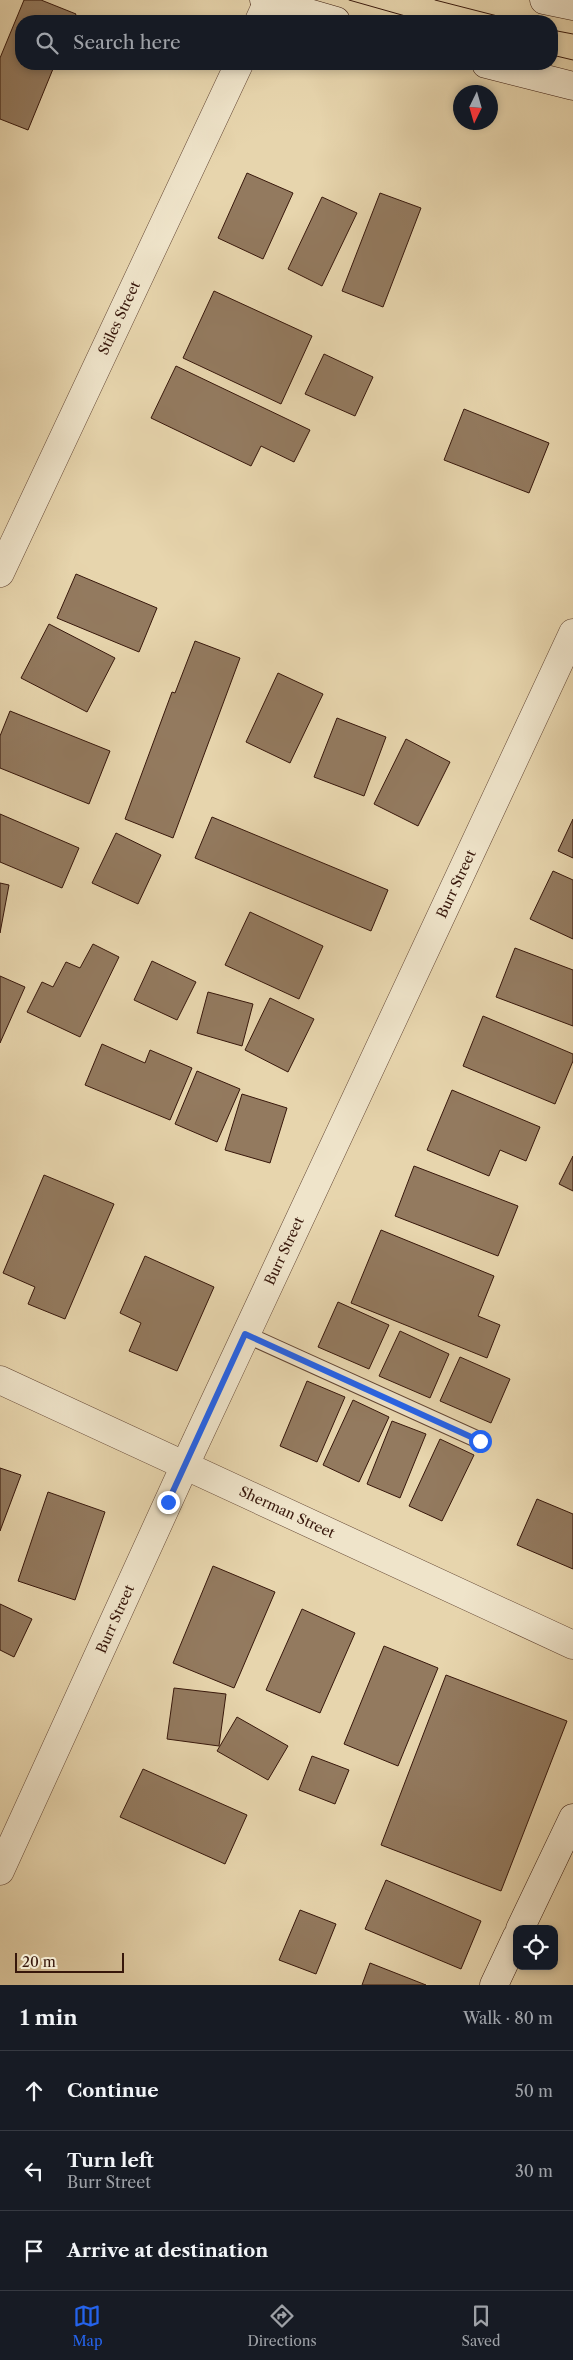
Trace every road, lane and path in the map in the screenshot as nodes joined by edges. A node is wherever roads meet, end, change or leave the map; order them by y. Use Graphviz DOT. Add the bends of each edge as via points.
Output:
graph roads {
  1 [pos="544,0"];
  2 [pos="573,6"];
  3 [pos="264,8"];
  4 [pos="303,15"];
  5 [pos="235,70"];
  6 [pos="510,70"];
  7 [pos="573,86"];
  8 [pos="0,573"];
  9 [pos="573,633"];
  10 [pos="245,1334"];
  11 [pos="0,1380"];
  12 [pos="480,1441"];
  13 [pos="185,1465"];
  14 [pos="573,1645"];
  15 [pos="573,1818"];
  16 [pos="0,1871"];
  17 [pos="522,1925"];
  18 [pos="513,1945"];
  19 [pos="494,1985"];
  1 -- 2 [label="street"];
  3 -- 4 [label="street"];
  5 -- 8 [label="street, Stiles Street"];
  6 -- 7 [label="street"];
  9 -- 10 [label="street, Burr Street"];
  10 -- 12 [label="lane"];
  10 -- 13 [label="street, Burr Street"];
  11 -- 13 [label="street, Sherman Street"];
  13 -- 14 [label="street, Sherman Street"];
  13 -- 16 [label="street, Burr Street"];
  15 -- 17 [label="street"];
  18 -- 19 [label="street"];
}
